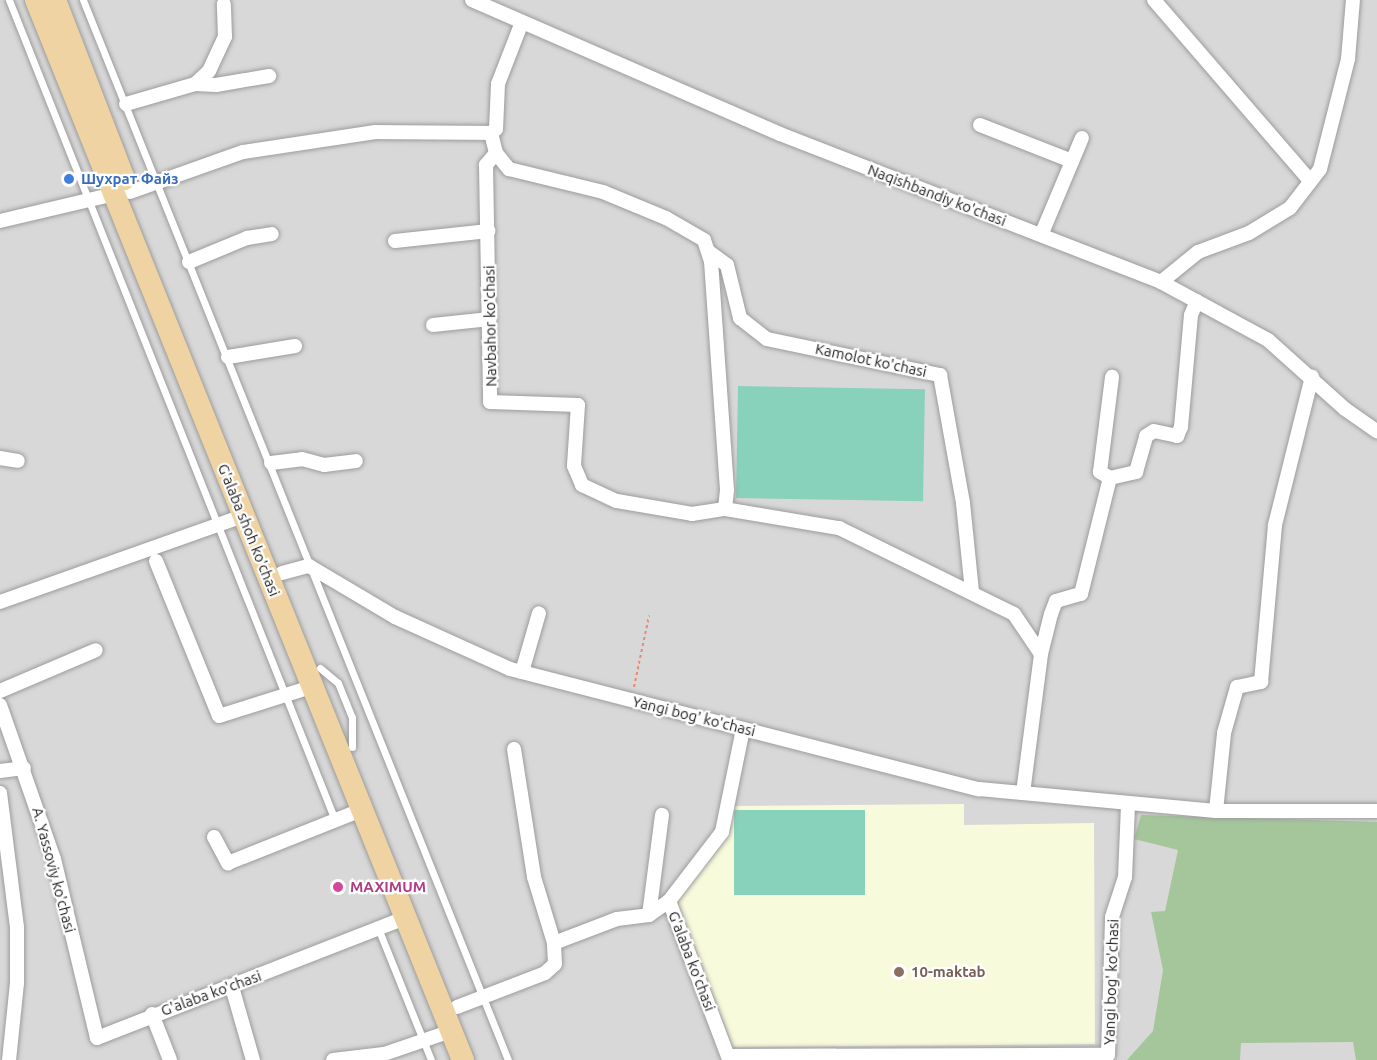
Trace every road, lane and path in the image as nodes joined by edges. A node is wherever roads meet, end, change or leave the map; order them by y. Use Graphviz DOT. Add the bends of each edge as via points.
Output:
graph roads {
  1 [pos="9,0"];
  2 [pos="36,0"];
  3 [pos="55,0"];
  4 [pos="83,0"];
  5 [pos="472,0"];
  6 [pos="1154,0"];
  7 [pos="1353,0"];
  8 [pos="224,4"];
  9 [pos="522,22"];
  10 [pos="269,76"];
  11 [pos="195,84"];
  12 [pos="126,104"];
  13 [pos="980,125"];
  14 [pos="491,133"];
  15 [pos="1082,138"];
  16 [pos="496,153"];
  17 [pos="1072,161"];
  18 [pos="157,182"];
  19 [pos="1310,182"];
  20 [pos="122,193"];
  21 [pos="89,200"];
  22 [pos="0,220"];
  23 [pos="488,231"];
  24 [pos="1042,233"];
  25 [pos="272,234"];
  26 [pos="395,241"];
  27 [pos="706,246"];
  28 [pos="189,261"];
  29 [pos="1161,282"];
  30 [pos="1197,301"];
  31 [pos="490,319"];
  32 [pos="433,325"];
  33 [pos="295,346"];
  34 [pos="228,357"];
  35 [pos="1112,377"];
  36 [pos="1312,377"];
  37 [pos="1377,431"];
  38 [pos="0,458"];
  39 [pos="356,460"];
  40 [pos="18,461"];
  41 [pos="271,463"];
  42 [pos="1110,478"];
  43 [pos="725,509"];
  44 [pos="243,516"];
  45 [pos="219,524"];
  46 [pos="156,561"];
  47 [pos="309,566"];
  48 [pos="282,573"];
  49 [pos="972,592"];
  50 [pos="0,602"];
  51 [pos="539,613"];
  52 [pos="649,616"];
  53 [pos="96,650"];
  54 [pos="1041,654"];
  55 [pos="522,672"];
  56 [pos="316,677"];
  57 [pos="0,691"];
  58 [pos="286,695"];
  59 [pos="632,700"];
  60 [pos="0,705"];
  61 [pos="743,729"];
  62 [pos="514,749"];
  63 [pos="24,768"];
  64 [pos="0,771"];
  65 [pos="0,793"];
  66 [pos="1023,793"];
  67 [pos="1128,804"];
  68 [pos="361,810"];
  69 [pos="1216,811"];
  70 [pos="1377,811"];
  71 [pos="662,815"];
  72 [pos="335,820"];
  73 [pos="214,837"];
  74 [pos="669,901"];
  75 [pos="650,915"];
  76 [pos="404,918"];
  77 [pos="378,928"];
  78 [pos="554,943"];
  79 [pos="232,987"];
  80 [pos="482,996"];
  81 [pos="457,1007"];
  82 [pos="152,1014"];
  83 [pos="98,1038"];
  84 [pos="423,1039"];
  85 [pos="457,1050"];
  86 [pos="802,1058"];
  87 [pos="1014,1058"];
  88 [pos="9,1060"];
  89 [pos="170,1060"];
  90 [pos="253,1060"];
  91 [pos="333,1060"];
  92 [pos="431,1060"];
  93 [pos="478,1060"];
  94 [pos="508,1060"];
  1 -- 21 [label="lane"];
  2 -- 20 [label="main road, G'alaba shoh ko'chasi"];
  3 -- 20 [label="main road, G'alaba shoh ko'chasi"];
  4 -- 12 [label="lane"];
  5 -- 9 [label="street, Naqishbandiy ko'chasi"];
  6 -- 19 [label="street"];
  7 -- 19 [label="street" via="1348,59 1320,169"];
  8 -- 11 [label="street" via="225,37 209,71"];
  9 -- 14 [label="street" via="498,84 496,129"];
  9 -- 24 [label="street, Naqishbandiy ko'chasi" via="780,134"];
  10 -- 11 [label="street" via="216,85"];
  11 -- 12 [label="street"];
  12 -- 18 [label="lane"];
  13 -- 17 [label="street"];
  14 -- 16 [label="street"];
  14 -- 18 [label="street" via="376,132 243,152"];
  15 -- 17 [label="street"];
  16 -- 23 [label="street, Navbahor ko'chasi" via="486,165"];
  16 -- 27 [label="street" via="510,169 603,192 666,218"];
  17 -- 24 [label="street"];
  18 -- 20 [label="street"];
  18 -- 28 [label="lane"];
  19 -- 29 [label="street" via="1290,208 1249,233 1198,252"];
  20 -- 21 [label="street"];
  20 -- 44 [label="main road, G'alaba shoh ko'chasi"];
  20 -- 48 [label="main road, G'alaba shoh ko'chasi"];
  21 -- 22 [label="street"];
  21 -- 45 [label="lane"];
  23 -- 26 [label="street"];
  23 -- 31 [label="street, Navbahor ko'chasi"];
  24 -- 29 [label="street, Naqishbandiy ko'chasi"];
  25 -- 28 [label="street" via="247,238"];
  27 -- 43 [label="street" via="727,490"];
  27 -- 49 [label="street, Kamolot ko'chasi" via="727,265 740,318 767,339 940,375 963,503"];
  28 -- 34 [label="lane"];
  29 -- 30 [label="street, Naqishbandiy ko'chasi"];
  30 -- 36 [label="street, Naqishbandiy ko'chasi" via="1268,340"];
  30 -- 42 [label="street" via="1191,315 1181,428 1177,436 1154,431 1146,436 1136,472"];
  31 -- 32 [label="street"];
  31 -- 43 [label="street, Navbahor ko'chasi" via="490,402 578,405 574,465 582,485 617,501 682,512"];
  33 -- 34 [label="street"];
  34 -- 41 [label="lane"];
  35 -- 42 [label="street" via="1100,472"];
  36 -- 37 [label="street, Naqishbandiy ko'chasi" via="1345,409"];
  36 -- 69 [label="street" via="1275,525 1260,682 1238,687 1223,742"];
  38 -- 40 [label="street"];
  39 -- 41 [label="street" via="324,465 302,459"];
  41 -- 47 [label="lane"];
  42 -- 54 [label="street" via="1081,594 1056,601"];
  43 -- 49 [label="street" via="839,528"];
  44 -- 45 [label="street"];
  44 -- 56 [label="main road, G'alaba shoh ko'chasi"];
  45 -- 50 [label="street"];
  45 -- 58 [label="lane"];
  46 -- 58 [label="street" via="219,716"];
  47 -- 48 [label="street"];
  47 -- 55 [label="street, Yangi bog' ko'chasi" via="395,617"];
  47 -- 80 [label="lane"];
  48 -- 56 [label="main road, G'alaba shoh ko'chasi"];
  49 -- 54 [label="street" via="1014,615"];
  51 -- 55 [label="street"];
  52 -- 59 [label="path"];
  53 -- 57 [label="street"];
  54 -- 66 [label="street"];
  55 -- 59 [label="street, Yangi bog' ko'chasi"];
  56 -- 58 [label="street"];
  56 -- 68 [label="main road, G'alaba shoh ko'chasi"];
  56 -- 81 [label="main road, G'alaba shoh ko'chasi" via="352,747"];
  58 -- 72 [label="lane"];
  59 -- 61 [label="street, Yangi bog' ko'chasi"];
  60 -- 63 [label="street, A. Yassoviy ko'chasi"];
  61 -- 66 [label="street, Yangi bog' ko'chasi" via="979,789"];
  61 -- 74 [label="street" via="722,832"];
  62 -- 78 [label="street" via="534,878"];
  63 -- 64 [label="street"];
  63 -- 83 [label="street, A. Yassoviy ko'chasi" via="54,859"];
  65 -- 88 [label="street" via="17,927 17,983"];
  66 -- 67 [label="street, Yangi bog' ko'chasi"];
  67 -- 69 [label="street, Yangi bog' ko'chasi"];
  67 -- 87 [label="street, Yangi bog' ko'chasi" via="1125,877 1112,917 1108,1055"];
  68 -- 72 [label="street"];
  68 -- 76 [label="main road, G'alaba shoh ko'chasi"];
  69 -- 70 [label="street, Yangi bog' ko'chasi"];
  71 -- 75 [label="street"];
  72 -- 73 [label="street" via="228,863"];
  74 -- 75 [label="street, G'alaba ko'chasi"];
  74 -- 86 [label="street, G'alaba ko'chasi" via="728,1056"];
  75 -- 78 [label="street, G'alaba ko'chasi" via="617,919"];
  76 -- 77 [label="street, G'alaba ko'chasi"];
  76 -- 85 [label="main road, G'alaba shoh ko'chasi"];
  77 -- 79 [label="street, G'alaba ko'chasi"];
  77 -- 84 [label="lane"];
  78 -- 80 [label="street" via="555,964 545,973"];
  79 -- 82 [label="street, G'alaba ko'chasi"];
  79 -- 90 [label="street"];
  80 -- 81 [label="street"];
  80 -- 94 [label="lane"];
  81 -- 93 [label="main road, G'alaba shoh ko'chasi"];
  82 -- 83 [label="street, G'alaba ko'chasi"];
  82 -- 89 [label="street, G'alaba ko'chasi"];
  84 -- 85 [label="street"];
  84 -- 91 [label="street" via="384,1054"];
  84 -- 92 [label="lane"];
  86 -- 87 [label="street"];
}
